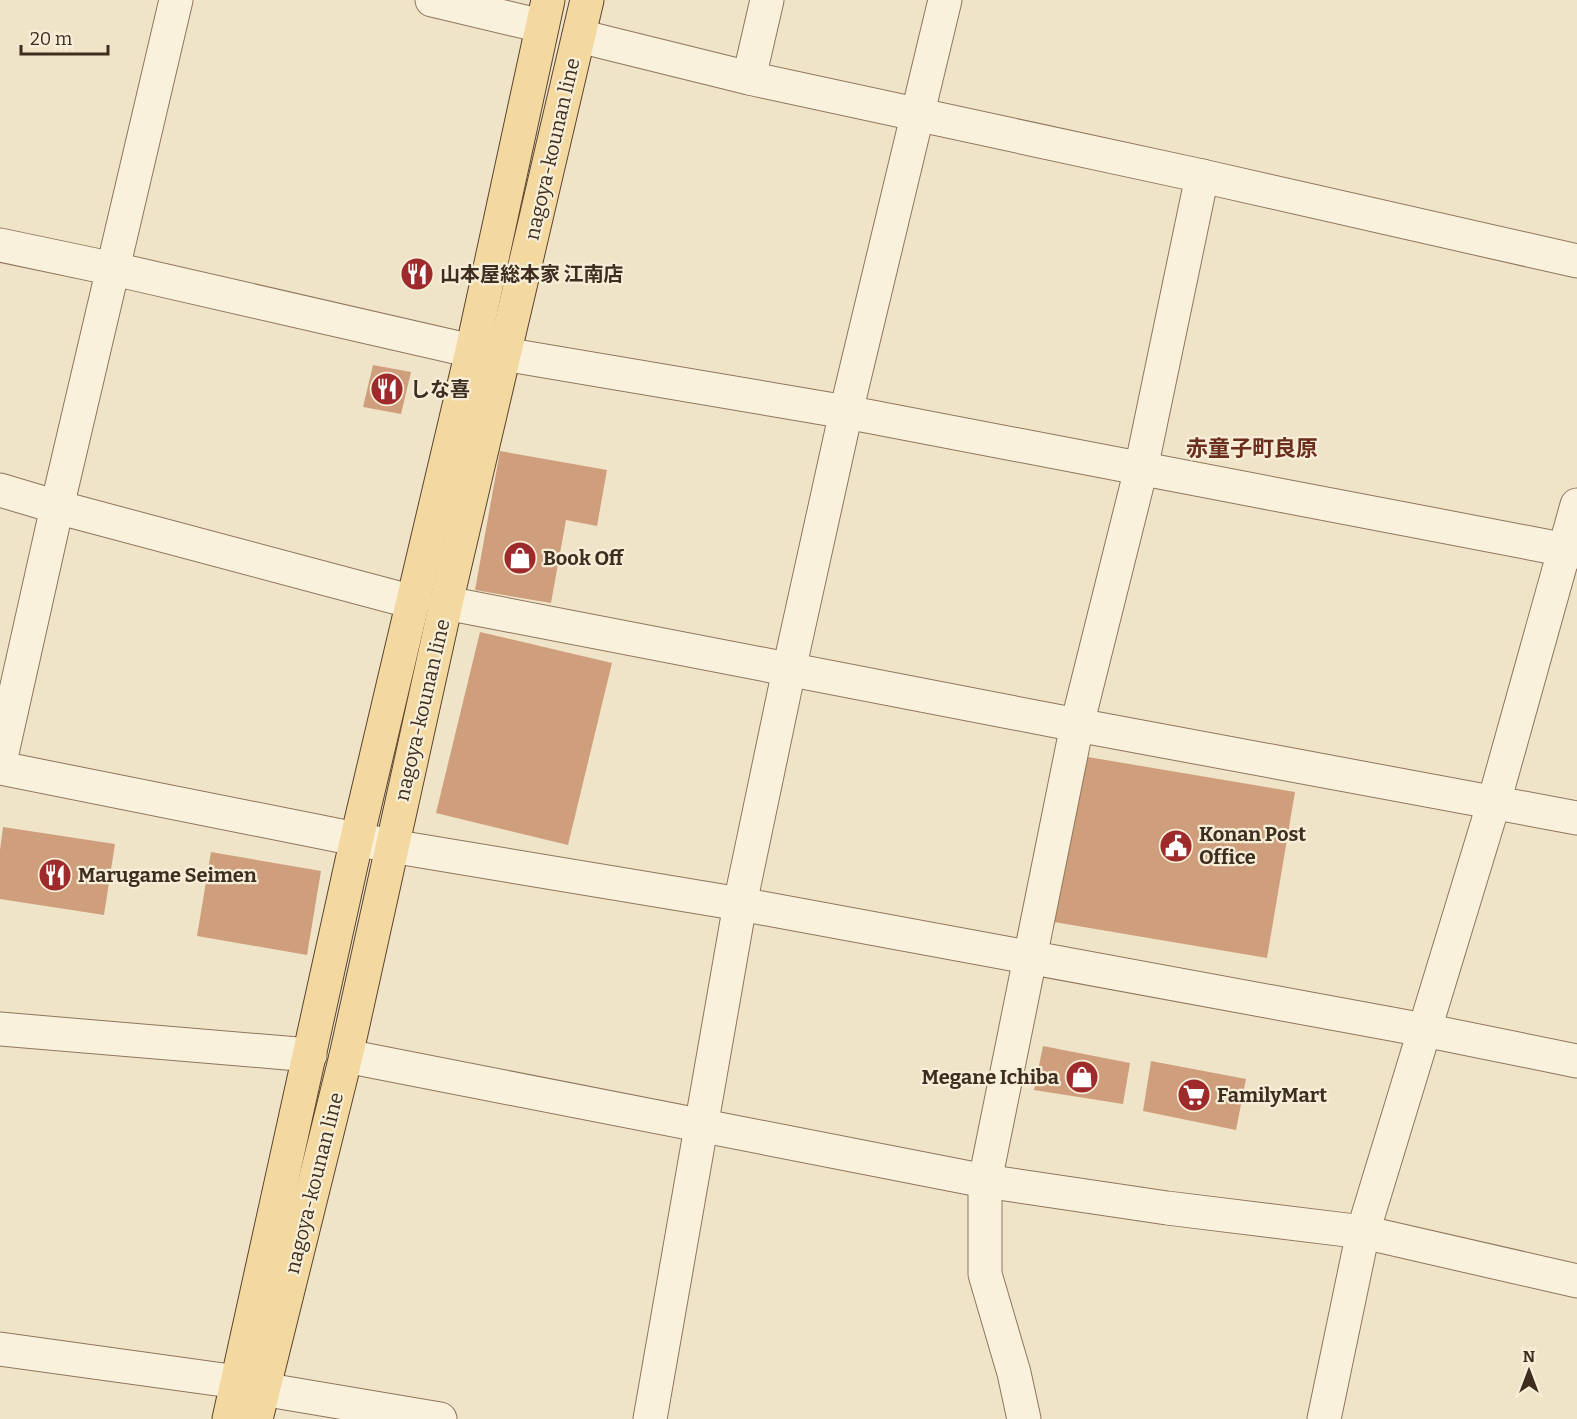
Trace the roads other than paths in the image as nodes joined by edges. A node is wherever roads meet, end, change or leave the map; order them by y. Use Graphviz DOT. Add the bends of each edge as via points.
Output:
graph roads {
  1 [pos="176,0"];
  2 [pos="432,0"];
  3 [pos="587,0"];
  4 [pos="767,0"];
  5 [pos="945,0"];
  6 [pos="545,13"];
  7 [pos="579,36"];
  8 [pos="749,78"];
  9 [pos="919,114"];
  10 [pos="1202,176"];
  11 [pos="0,245"];
  12 [pos="1577,261"];
  13 [pos="114,269"];
  14 [pos="471,351"];
  15 [pos="504,354"];
  16 [pos="846,412"];
  17 [pos="1142,468"];
  18 [pos="0,490"];
  19 [pos="1577,505"];
  20 [pos="57,507"];
  21 [pos="1571,551"];
  22 [pos="413,602"];
  23 [pos="446,603"];
  24 [pos="789,670"];
  25 [pos="1077,726"];
  26 [pos="0,762"];
  27 [pos="0,768"];
  28 [pos="1494,802"];
  29 [pos="1577,818"];
  30 [pos="357,838"];
  31 [pos="391,846"];
  32 [pos="740,904"];
  33 [pos="1031,958"];
  34 [pos="0,1029"];
  35 [pos="1424,1030"];
  36 [pos="310,1054"];
  37 [pos="346,1056"];
  38 [pos="1577,1061"];
  39 [pos="700,1126"];
  40 [pos="985,1181"];
  41 [pos="1363,1232"];
  42 [pos="1577,1281"];
  43 [pos="0,1349"];
  44 [pos="252,1396"];
  45 [pos="229,1419"];
  46 [pos="440,1419"];
  47 [pos="650,1419"];
  48 [pos="1024,1419"];
  49 [pos="1324,1419"];
  1 -- 13 [label="street"];
  2 -- 6 [label="street"];
  3 -- 7 [label="main road, nagoya-kounan line"];
  4 -- 8 [label="street"];
  5 -- 9 [label="street"];
  6 -- 14 [label="main road, nagoya-kounan line"];
  7 -- 8 [label="street"];
  7 -- 15 [label="main road, nagoya-kounan line"];
  8 -- 9 [label="street"];
  9 -- 10 [label="street"];
  9 -- 16 [label="street"];
  10 -- 12 [label="street"];
  10 -- 17 [label="street"];
  11 -- 13 [label="street"];
  13 -- 14 [label="street"];
  13 -- 20 [label="street"];
  14 -- 22 [label="main road, nagoya-kounan line"];
  15 -- 16 [label="street"];
  15 -- 23 [label="main road, nagoya-kounan line"];
  16 -- 17 [label="street"];
  16 -- 24 [label="street"];
  17 -- 21 [label="street"];
  17 -- 25 [label="street"];
  18 -- 20 [label="street"];
  19 -- 21 [label="street"];
  20 -- 22 [label="street"];
  20 -- 26 [label="street"];
  21 -- 28 [label="street"];
  22 -- 30 [label="main road, nagoya-kounan line"];
  23 -- 24 [label="street"];
  23 -- 31 [label="main road, nagoya-kounan line"];
  24 -- 25 [label="street"];
  24 -- 32 [label="street"];
  25 -- 28 [label="street"];
  25 -- 33 [label="street"];
  27 -- 30 [label="street"];
  28 -- 29 [label="street"];
  28 -- 35 [label="street"];
  30 -- 31 [label="street"];
  30 -- 36 [label="main road, nagoya-kounan line"];
  31 -- 32 [label="street"];
  31 -- 37 [label="main road, nagoya-kounan line"];
  32 -- 33 [label="street"];
  32 -- 39 [label="street"];
  33 -- 35 [label="street"];
  33 -- 40 [label="street"];
  34 -- 36 [label="street"];
  35 -- 38 [label="street"];
  35 -- 41 [label="street"];
  36 -- 44 [label="main road, nagoya-kounan line"];
  37 -- 39 [label="street"];
  37 -- 44 [label="main road, nagoya-kounan line"];
  39 -- 40 [label="street"];
  39 -- 47 [label="street"];
  40 -- 41 [label="street"];
  40 -- 48 [label="street" via="985,1274"];
  41 -- 42 [label="street"];
  41 -- 49 [label="street"];
  43 -- 44 [label="street"];
  44 -- 45 [label="main road, nagoya-kounan line"];
  44 -- 46 [label="street"];
}
